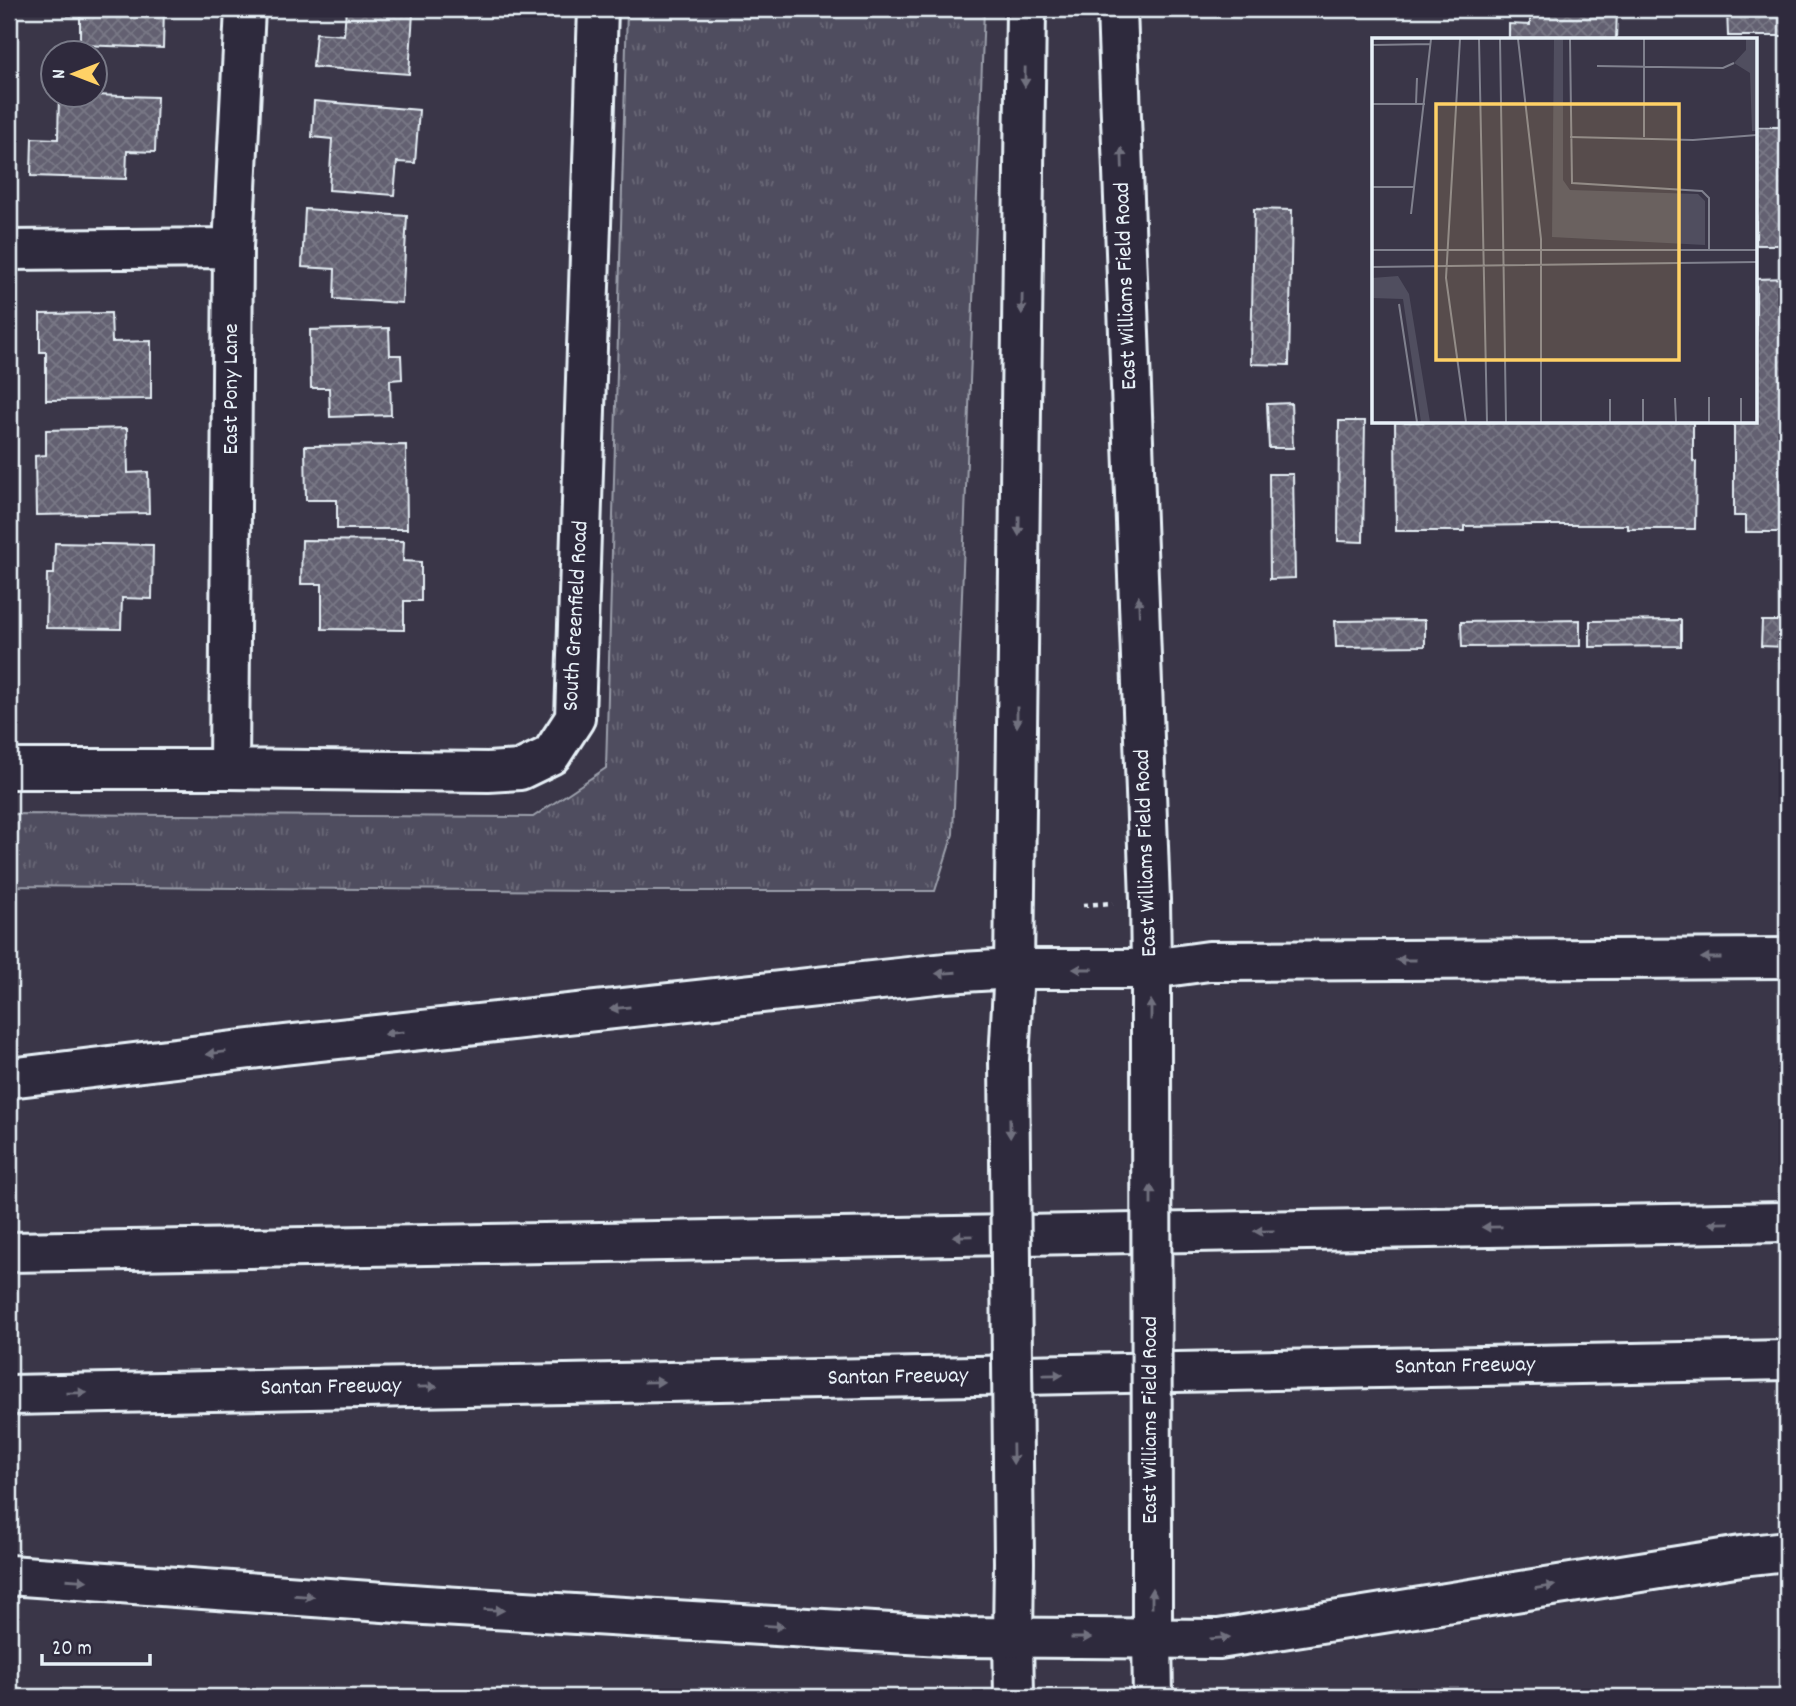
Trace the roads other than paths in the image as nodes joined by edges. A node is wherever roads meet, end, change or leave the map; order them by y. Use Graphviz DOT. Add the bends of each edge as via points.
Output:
graph roads {
  1 [pos="245,9"];
  2 [pos="598,9"];
  3 [pos="1026,9"];
  4 [pos="1117,9"];
  5 [pos="233,248"];
  6 [pos="9,250"];
  7 [pos="9,769"];
  8 [pos="229,769"];
  9 [pos="1787,958"];
  10 [pos="1014,969"];
  11 [pos="1151,969"];
  12 [pos="9,1078"];
  13 [pos="1787,1222"];
  14 [pos="9,1252"];
  15 [pos="1787,1360"];
  16 [pos="9,1395"];
  17 [pos="1787,1551"];
  18 [pos="9,1575"];
  19 [pos="1013,1638"];
  20 [pos="1152,1639"];
  21 [pos="1030,1696"];
  22 [pos="1153,1697"];
  1 -- 5 [label="main road, East Pony Lane"];
  2 -- 8 [label="main road, South Greenfield Road" via="575,718 551,755 520,770"];
  3 -- 10 [label="main road, one-way"];
  11 -- 4 [label="main road, East Williams Field Road, one-way"];
  5 -- 6 [label="main road"];
  5 -- 8 [label="main road, East Pony Lane"];
  7 -- 8 [label="main road, South Greenfield Road"];
  9 -- 11 [label="main road, one-way" via="1209,961"];
  11 -- 10 [label="main road, one-way"];
  10 -- 12 [label="main road, one-way"];
  10 -- 19 [label="main road, one-way, bridge" via="1009,1060"];
  20 -- 11 [label="main road, East Williams Field Road, one-way, bridge"];
  13 -- 14 [label="main road, one-way"];
  16 -- 15 [label="main road, Santan Freeway, one-way"];
  20 -- 17 [label="main road, one-way" via="1219,1639"];
  18 -- 19 [label="main road, one-way" via="452,1607"];
  19 -- 20 [label="main road, one-way"];
  19 -- 21 [label="main road"];
  20 -- 22 [label="main road, East Williams Field Road"];
}
